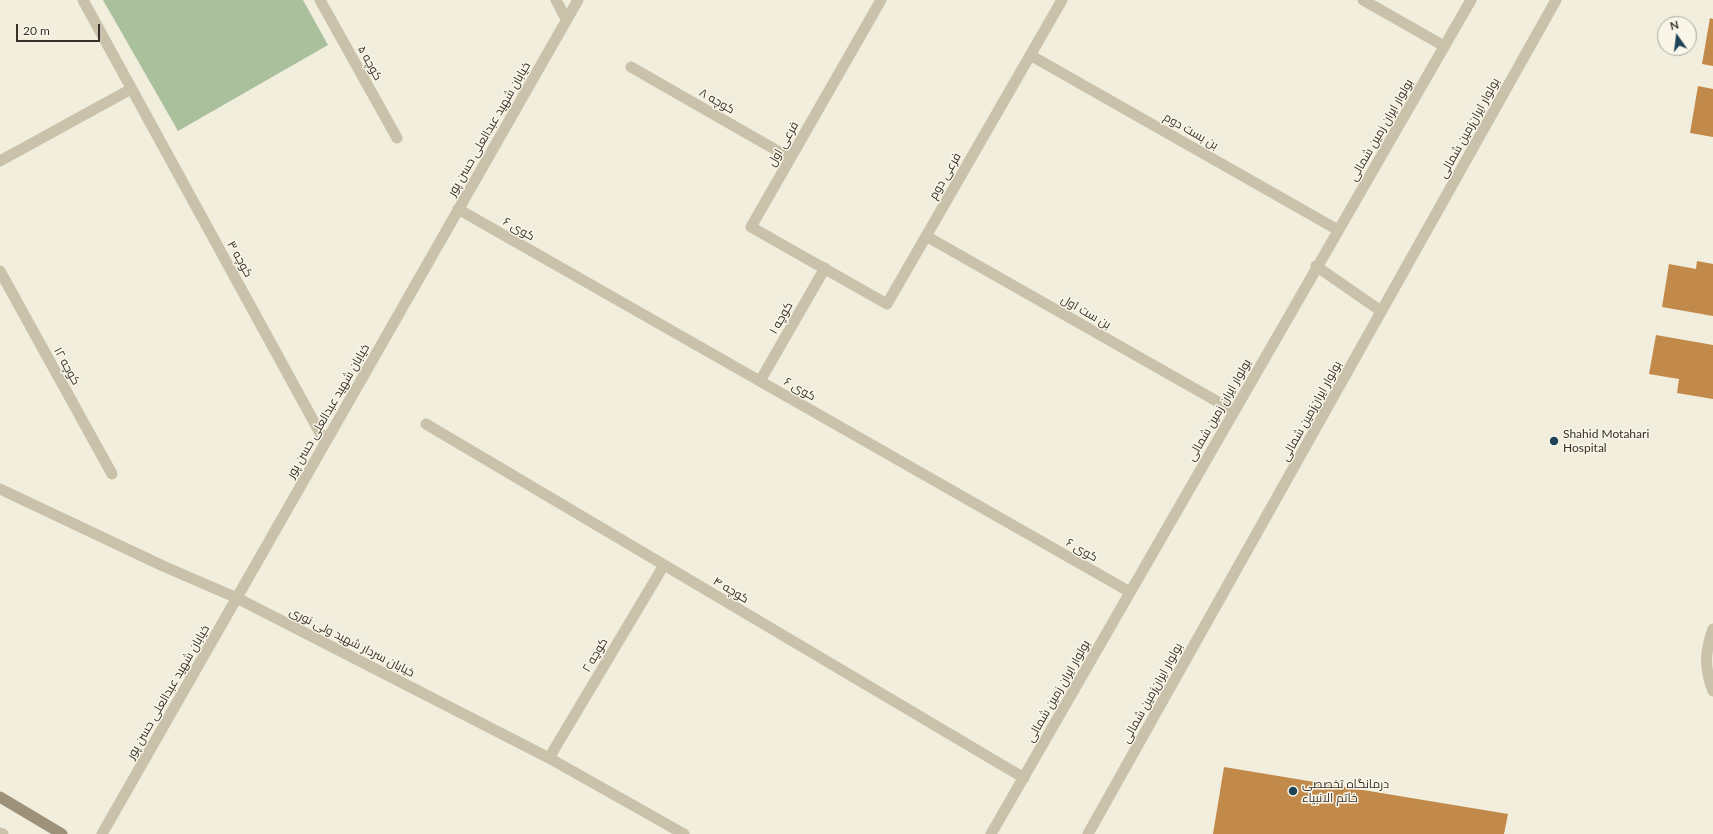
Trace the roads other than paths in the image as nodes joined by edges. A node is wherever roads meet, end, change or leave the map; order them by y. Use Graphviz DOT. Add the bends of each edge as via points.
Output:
graph roads {
  1 [pos="83,0"];
  2 [pos="320,0"];
  3 [pos="556,0"];
  4 [pos="578,0"];
  5 [pos="881,0"];
  6 [pos="1062,0"];
  7 [pos="1363,0"];
  8 [pos="1471,0"];
  9 [pos="1556,0"];
  10 [pos="566,20"];
  11 [pos="1444,46"];
  12 [pos="1030,55"];
  13 [pos="631,67"];
  14 [pos="131,89"];
  15 [pos="396,138"];
  16 [pos="790,158"];
  17 [pos="0,161"];
  18 [pos="458,209"];
  19 [pos="1338,230"];
  20 [pos="926,236"];
  21 [pos="1316,266"];
  22 [pos="825,268"];
  23 [pos="0,271"];
  24 [pos="1381,311"];
  25 [pos="760,381"];
  26 [pos="1234,411"];
  27 [pos="426,424"];
  28 [pos="326,442"];
  29 [pos="112,474"];
  30 [pos="0,489"];
  31 [pos="664,565"];
  32 [pos="1130,592"];
  33 [pos="237,598"];
  34 [pos="1713,629"];
  35 [pos="1713,691"];
  36 [pos="548,758"];
  37 [pos="1024,778"];
  38 [pos="0,797"];
  39 [pos="0,832"];
  40 [pos="3,834"];
  41 [pos="62,834"];
  42 [pos="102,834"];
  43 [pos="684,834"];
  44 [pos="991,834"];
  45 [pos="1088,834"];
  1 -- 14 [label="street, کوچه ۳"];
  2 -- 15 [label="street, کوچه ۵"];
  3 -- 10 [label="street"];
  4 -- 10 [label="street, خیابان شهید عبدالعلی حسن پور"];
  5 -- 16 [label="street, فرعی اول"];
  6 -- 12 [label="street, فرعی دوم"];
  7 -- 11 [label="street"];
  8 -- 11 [label="street, بولوار ایران زمین شمالی"];
  9 -- 24 [label="street, بولوار ایران‌زمین شمالی"];
  10 -- 18 [label="street, خیابان شهید عبدالعلی حسن پور"];
  11 -- 19 [label="street, بولوار ایران زمین شمالی"];
  12 -- 19 [label="street, بن بست دوم"];
  12 -- 20 [label="street, فرعی دوم"];
  13 -- 16 [label="street, کوچه ۸"];
  14 -- 17 [label="street"];
  14 -- 28 [label="street, کوچه ۳"];
  16 -- 22 [label="street, فرعی اول" via="751,226"];
  18 -- 25 [label="street, کوی ۶"];
  18 -- 28 [label="street, خیابان شهید عبدالعلی حسن پور"];
  19 -- 21 [label="street, بولوار ایران زمین شمالی"];
  20 -- 22 [label="street, فرعی دوم" via="887,304"];
  20 -- 26 [label="street, بن ست اول"];
  21 -- 24 [label="street"];
  21 -- 26 [label="street, بولوار ایران زمین شمالی"];
  22 -- 25 [label="street, کوچه ۱"];
  23 -- 29 [label="street, کوچه ۱۲"];
  24 -- 45 [label="street, بولوار ایران‌زمین شمالی"];
  25 -- 32 [label="street, کوی ۶"];
  26 -- 32 [label="street, بولوار ایران زمین شمالی"];
  27 -- 31 [label="street, کوچه ۴"];
  28 -- 33 [label="street, خیابان شهید عبدالعلی حسن پور"];
  30 -- 33 [label="street, خیابان سردار شهید ولی نوری"];
  31 -- 36 [label="street, کوچه ۲"];
  31 -- 37 [label="street, کوچه ۴"];
  32 -- 37 [label="street, بولوار ایران زمین شمالی"];
  33 -- 36 [label="street, خیابان سردار شهید ولی نوری"];
  33 -- 42 [label="street, خیابان شهید عبدالعلی حسن پور"];
  34 -- 35 [label="street" via="1707,646 1707,675"];
  36 -- 43 [label="street, خیابان سردار شهید ولی نوری"];
  37 -- 44 [label="street, بولوار ایران زمین شمالی"];
  38 -- 41 [label="main road"];
  39 -- 40 [label="street"];
}
